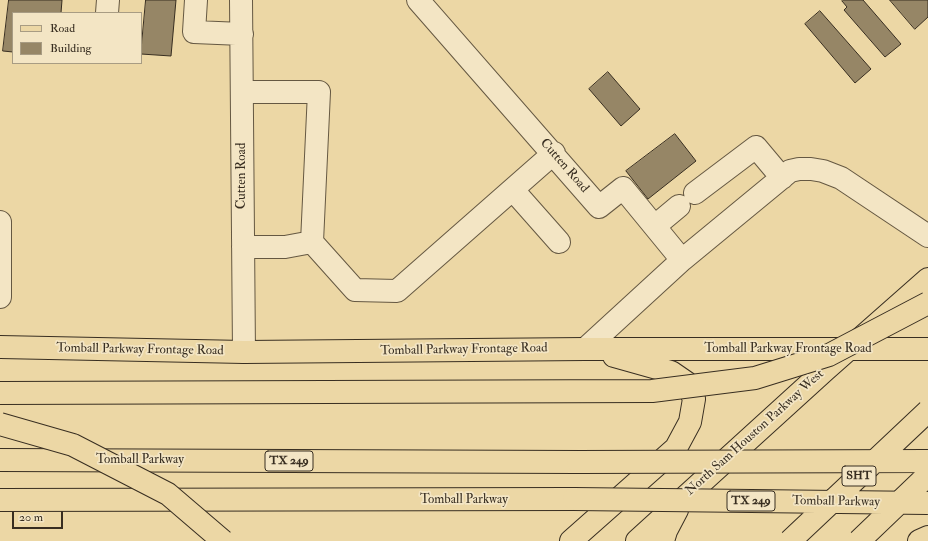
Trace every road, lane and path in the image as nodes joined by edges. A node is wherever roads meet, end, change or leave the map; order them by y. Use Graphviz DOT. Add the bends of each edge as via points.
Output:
graph roads {
  1 [pos="108,0"];
  2 [pos="196,0"];
  3 [pos="241,0"];
  4 [pos="418,0"];
  5 [pos="107,12"];
  6 [pos="242,34"];
  7 [pos="242,92"];
  8 [pos="554,153"];
  9 [pos="782,178"];
  10 [pos="513,190"];
  11 [pos="0,222"];
  12 [pos="655,226"];
  13 [pos="928,236"];
  14 [pos="312,242"];
  15 [pos="559,242"];
  16 [pos="243,247"];
  17 [pos="682,260"];
  18 [pos="928,279"];
  19 [pos="0,297"];
  20 [pos="928,303"];
  21 [pos="0,347"];
  22 [pos="584,348"];
  23 [pos="848,349"];
  24 [pos="928,349"];
  25 [pos="244,352"];
  26 [pos="0,393"];
  27 [pos="928,411"];
  28 [pos="0,424"];
  29 [pos="0,460"];
  30 [pos="928,461"];
  31 [pos="928,475"];
  32 [pos="688,494"];
  33 [pos="0,500"];
  34 [pos="928,503"];
  35 [pos="928,537"];
  36 [pos="223,541"];
  37 [pos="572,541"];
  38 [pos="637,541"];
  39 [pos="663,541"];
  40 [pos="790,541"];
  41 [pos="859,541"];
  42 [pos="919,541"];
  1 -- 5 [label="street"];
  2 -- 6 [label="street" via="194,32"];
  3 -- 6 [label="street, Cutten Road"];
  4 -- 8 [label="street, Cutten Road"];
  6 -- 7 [label="street, Cutten Road"];
  7 -- 14 [label="street" via="319,92"];
  7 -- 16 [label="street, Cutten Road"];
  8 -- 10 [label="street"];
  8 -- 12 [label="street, Cutten Road" via="599,207 623,188"];
  9 -- 12 [label="street" via="756,147"];
  9 -- 13 [label="street" via="790,171 799,169 823,171 841,178"];
  9 -- 17 [label="street"];
  10 -- 14 [label="street" via="398,291 355,290"];
  10 -- 15 [label="street"];
  11 -- 19 [label="street"];
  12 -- 17 [label="street"];
  14 -- 16 [label="street" via="285,247"];
  16 -- 25 [label="street, Cutten Road"];
  17 -- 22 [label="street"];
  18 -- 23 [label="main road, North Sam Houston Parkway West"];
  20 -- 26 [label="main road, bridge" via="829,355 755,378 652,391"];
  21 -- 25 [label="main road, Tomball Parkway Frontage Road"];
  22 -- 23 [label="main road, Tomball Parkway Frontage Road"];
  22 -- 25 [label="main road, Tomball Parkway Frontage Road"];
  22 -- 37 [label="main road" via="671,372 687,384 694,399 690,422 676,448"];
  23 -- 24 [label="main road, Tomball Parkway Frontage Road"];
  23 -- 32 [label="main road, North Sam Houston Parkway West"];
  27 -- 40 [label="main road, SHT, bridge"];
  28 -- 36 [label="main road, bridge" via="74,445 168,494"];
  29 -- 30 [label="main road, Tomball Parkway / TX 249, bridge"];
  31 -- 41 [label="main road, bridge"];
  32 -- 38 [label="main road, North Sam Houston Parkway West"];
  32 -- 39 [label="main road" via="672,517"];
  33 -- 34 [label="main road, Tomball Parkway / TX 249, bridge" via="574,499"];
  35 -- 42 [label="main road"];
}
